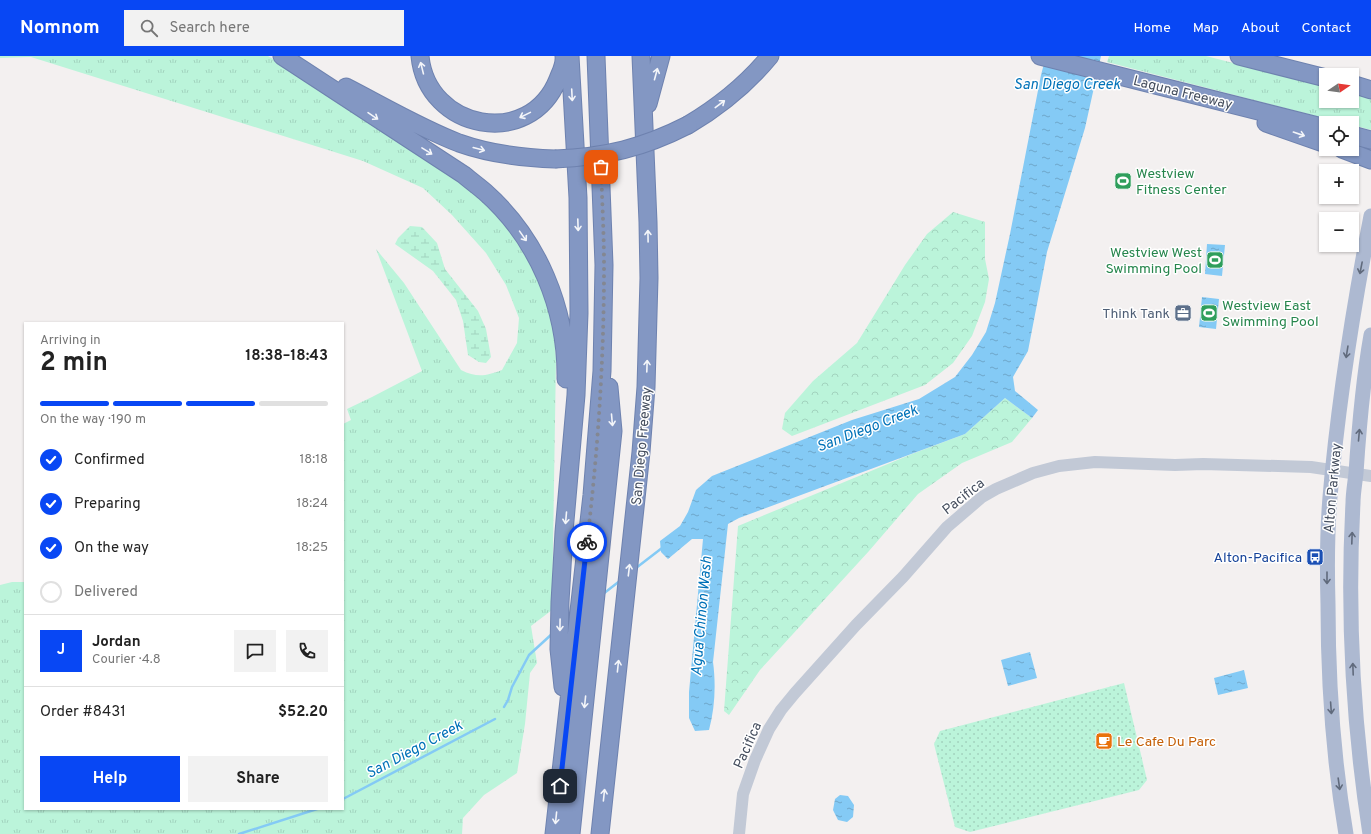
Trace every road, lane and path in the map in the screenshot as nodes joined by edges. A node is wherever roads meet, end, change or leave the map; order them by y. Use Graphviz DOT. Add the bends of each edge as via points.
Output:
graph roads {
  1 [pos="282,56"];
  2 [pos="286,56"];
  3 [pos="420,56"];
  4 [pos="564,56"];
  5 [pos="570,56"];
  6 [pos="596,56"];
  7 [pos="641,56"];
  8 [pos="661,56"];
  9 [pos="770,56"];
  10 [pos="1042,56"];
  11 [pos="1239,56"];
  12 [pos="1275,56"];
  13 [pos="1319,69"];
  14 [pos="1319,76"];
  15 [pos="1359,86"];
  16 [pos="1371,90"];
  17 [pos="1225,103"];
  18 [pos="644,120"];
  19 [pos="1319,126"];
  20 [pos="1359,137"];
  21 [pos="1371,140"];
  22 [pos="1319,142"];
  23 [pos="1359,155"];
  24 [pos="1371,160"];
  25 [pos="1371,216"];
  26 [pos="603,325"];
  27 [pos="1371,335"];
  28 [pos="1333,470"];
  29 [pos="1356,474"];
  30 [pos="1371,476"];
  31 [pos="569,479"];
  32 [pos="566,723"];
  33 [pos="554,834"];
  34 [pos="571,834"];
  35 [pos="600,834"];
  36 [pos="739,834"];
  37 [pos="1346,834"];
  38 [pos="1370,834"];
  1 -- 31 [label="highway, one-way" via="464,175 498,204 526,240 552,293 562,331 566,370"];
  2 -- 9 [label="highway, one-way, bridge" via="460,143 497,153 555,159 615,153 660,138 688,125 733,94"];
  4 -- 3 [label="highway, one-way" via="562,70 554,90 547,99 529,114 498,123 479,122 450,110 436,96 426,79"];
  5 -- 31 [label="highway, one-way" via="578,205 579,284 576,395"];
  6 -- 26 [label="highway" via="603,213"];
  7 -- 18 [label="highway, San Diego Freeway"];
  18 -- 8 [label="highway, one-way"];
  10 -- 17 [label="highway, Laguna Freeway"];
  11 -- 14 [label="highway"];
  12 -- 13 [label="highway"];
  15 -- 16 [label="highway"];
  17 -- 19 [label="highway, Laguna Freeway"];
  17 -- 22 [label="highway, one-way" via="1262,122"];
  35 -- 18 [label="highway, San Diego Freeway, one-way" via="632,544 646,387 648,222"];
  20 -- 21 [label="highway"];
  23 -- 24 [label="highway"];
  25 -- 28 [label="main road, Alton Parkway, one-way" via="1345,365"];
  26 -- 32 [label="highway" via="596,449"];
  26 -- 34 [label="highway, one-way" via="613,430"];
  29 -- 27 [label="main road, Alton Parkway, one-way"];
  28 -- 29 [label="street, Pacifica"];
  28 -- 36 [label="street, Pacifica" via="1251,465 1075,463 1033,472 982,497 948,527 781,710 755,760 744,794"];
  28 -- 37 [label="main road, Alton Parkway, one-way" via="1328,546 1329,663 1334,745"];
  29 -- 30 [label="street, Pacifica"];
  38 -- 29 [label="main road, Alton Parkway, one-way" via="1358,742 1352,645 1351,563"];
  31 -- 32 [label="highway, one-way" via="560,602 560,649"];
  32 -- 33 [label="highway, one-way"];
}
